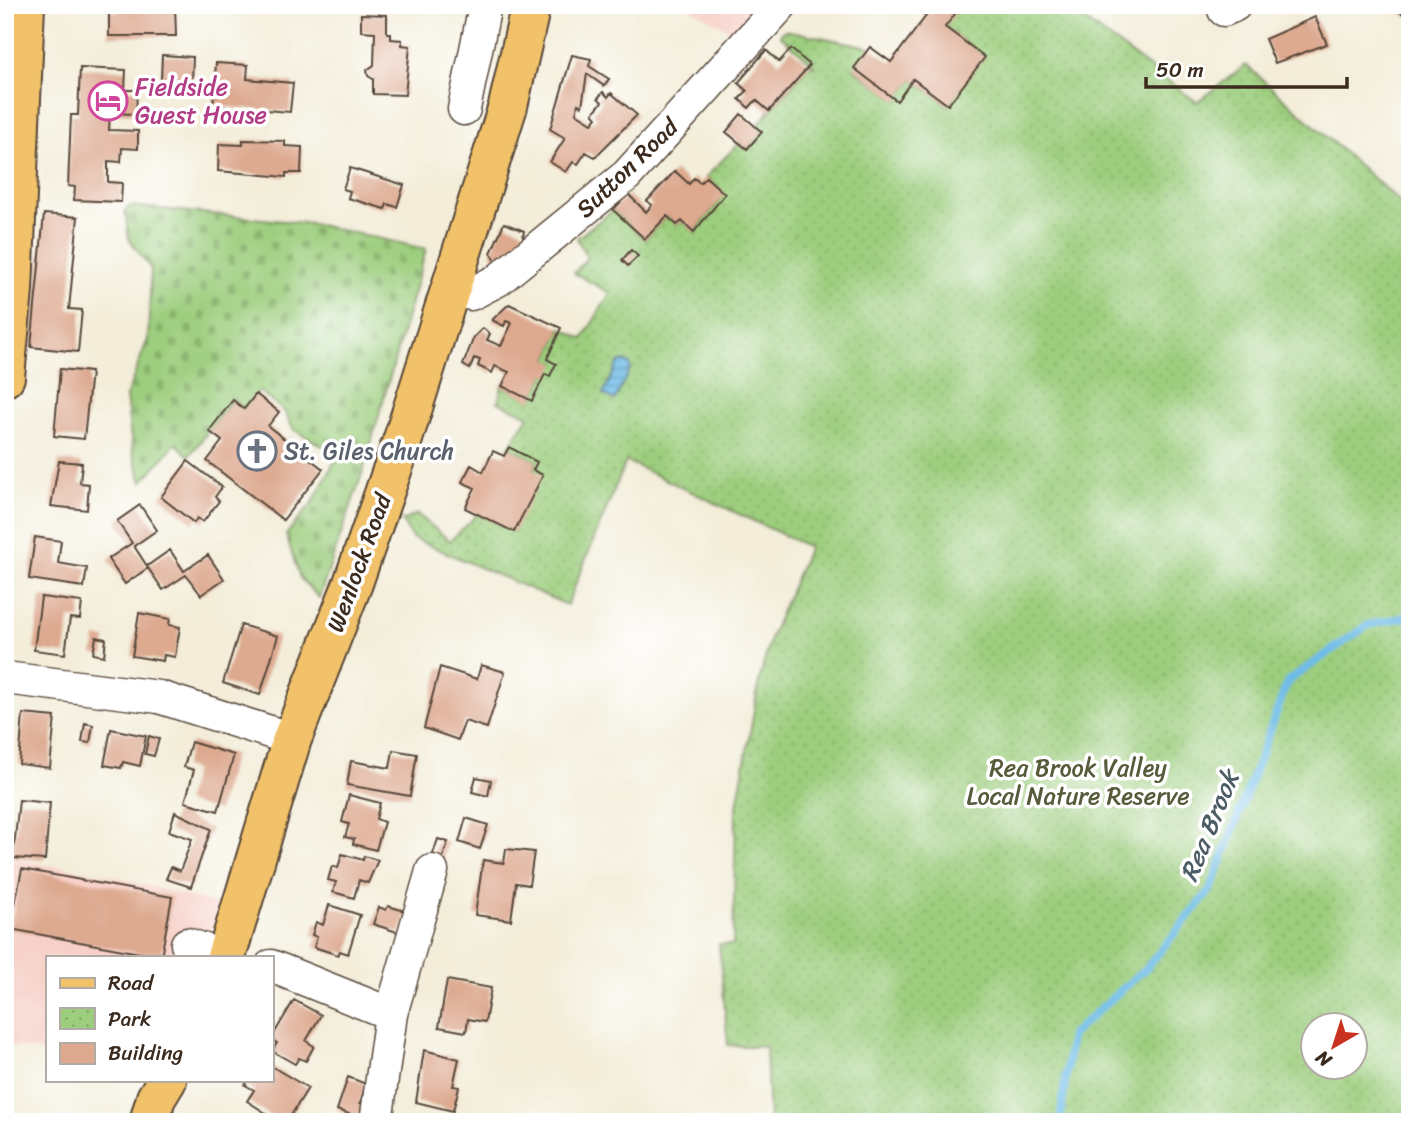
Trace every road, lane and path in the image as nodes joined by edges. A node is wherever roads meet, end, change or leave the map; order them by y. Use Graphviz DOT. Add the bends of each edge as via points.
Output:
graph roads {
  1 [pos="25,5"];
  2 [pos="485,5"];
  3 [pos="531,5"];
  4 [pos="781,5"];
  5 [pos="464,109"];
  6 [pos="449,290"];
  7 [pos="5,377"];
  8 [pos="5,678"];
  9 [pos="292,739"];
  10 [pos="432,871"];
  11 [pos="187,944"];
  12 [pos="233,955"];
  13 [pos="273,967"];
  14 [pos="391,1014"];
  15 [pos="157,1100"];
  16 [pos="124,1122"];
  17 [pos="376,1122"];
  1 -- 7 [label="main road"];
  2 -- 5 [label="street"];
  3 -- 6 [label="main road, Wenlock Road" via="508,106"];
  4 -- 6 [label="street, Sutton Road" via="627,175 498,280 471,294"];
  6 -- 9 [label="main road, Wenlock Road" via="389,480"];
  8 -- 9 [label="street" via="159,697"];
  9 -- 12 [label="main road, Wenlock Road"];
  10 -- 14 [label="street"];
  11 -- 12 [label="street"];
  13 -- 14 [label="street"];
  14 -- 17 [label="street"];
  15 -- 16 [label="main road"];
}
